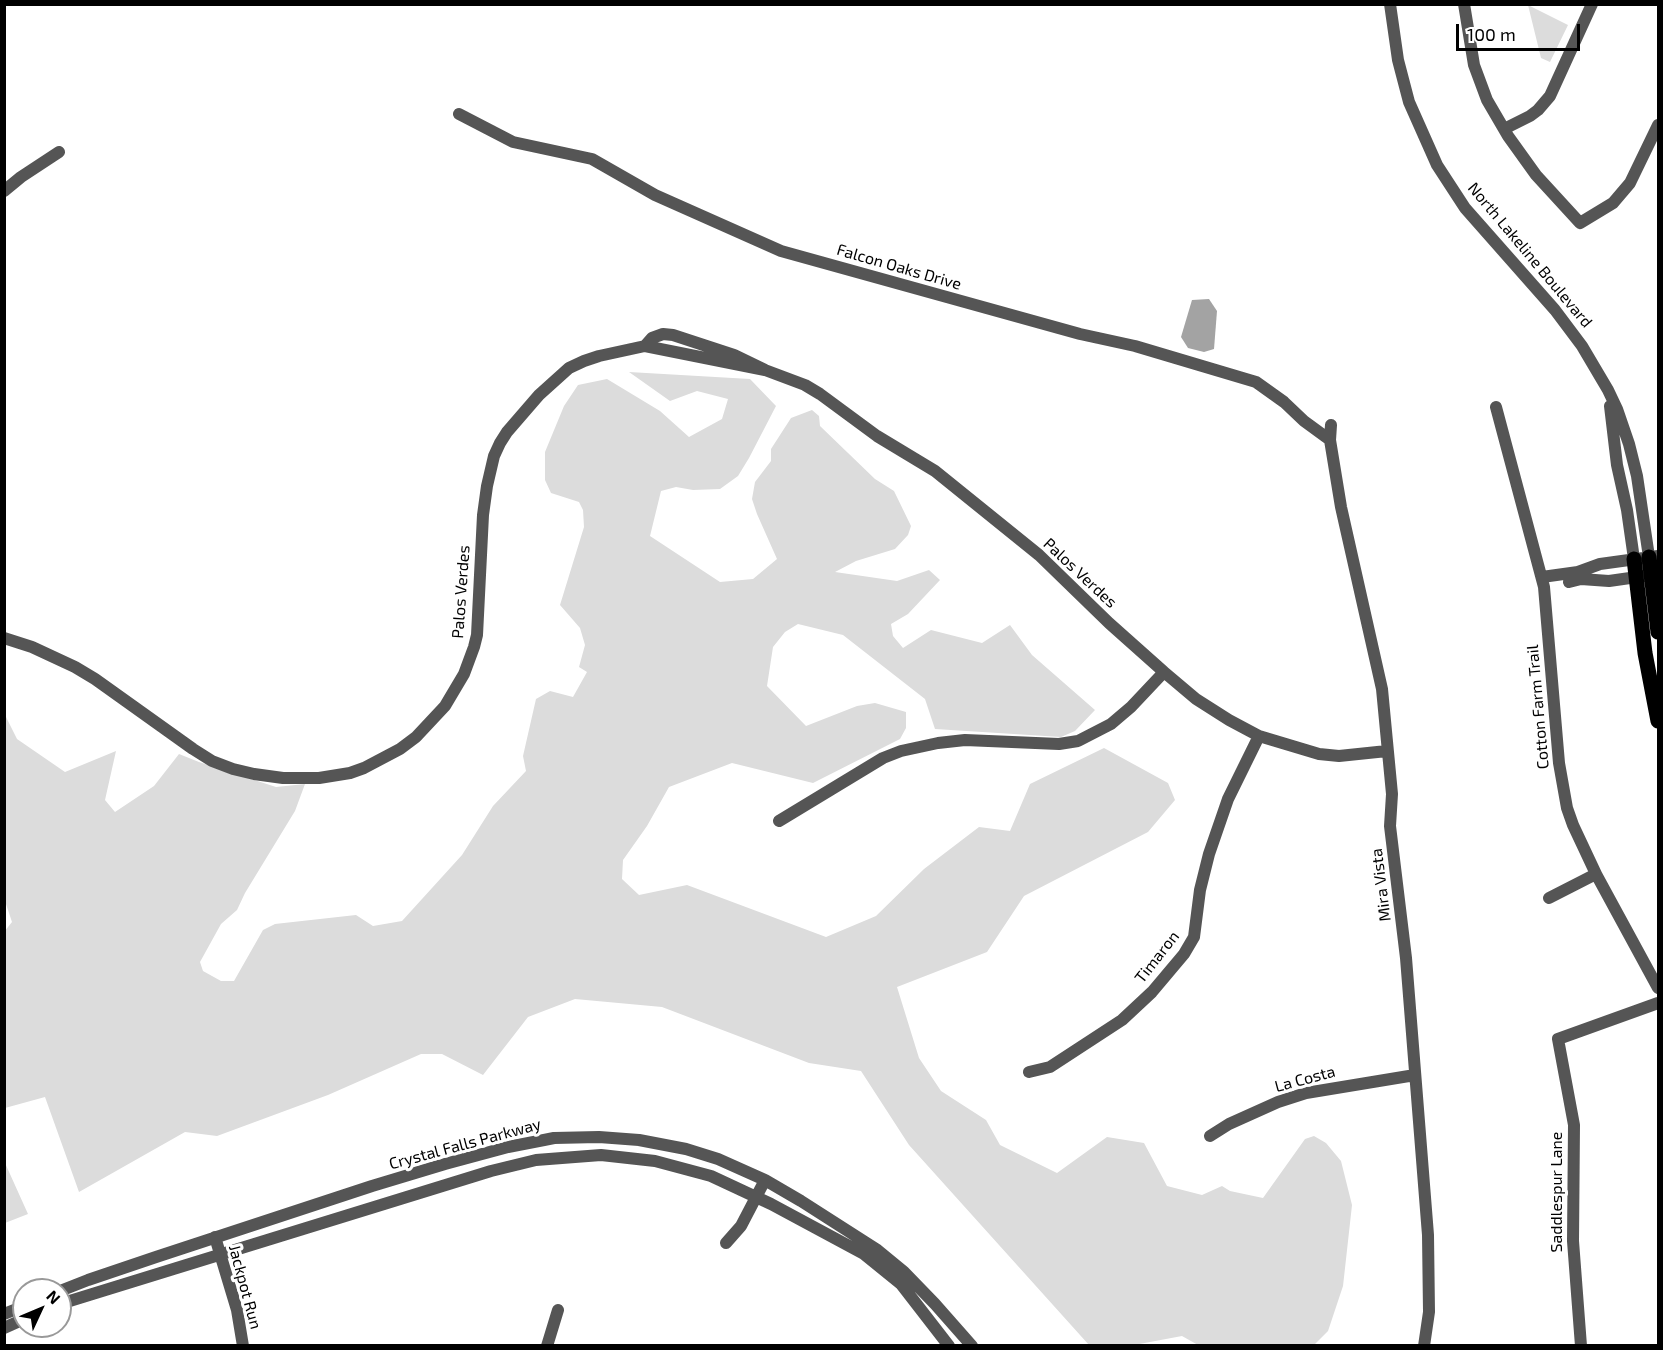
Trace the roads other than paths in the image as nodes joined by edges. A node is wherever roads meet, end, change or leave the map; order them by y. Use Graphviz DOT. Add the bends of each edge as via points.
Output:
graph roads {
  1 [pos="1390,4"];
  2 [pos="1464,4"];
  3 [pos="1592,4"];
  4 [pos="459,114"];
  5 [pos="1659,125"];
  6 [pos="1504,129"];
  7 [pos="59,152"];
  8 [pos="4,191"];
  9 [pos="1496,407"];
  10 [pos="1331,425"];
  11 [pos="1330,440"];
  12 [pos="1647,557"];
  13 [pos="1655,574"];
  14 [pos="1635,578"];
  15 [pos="1544,582"];
  16 [pos="1659,632"];
  17 [pos="4,638"];
  18 [pos="1164,672"];
  19 [pos="1659,720"];
  20 [pos="1259,736"];
  21 [pos="1387,751"];
  22 [pos="779,821"];
  23 [pos="1596,874"];
  24 [pos="1549,898"];
  25 [pos="1659,988"];
  26 [pos="1659,1003"];
  27 [pos="1029,1072"];
  28 [pos="1415,1075"];
  29 [pos="1210,1136"];
  30 [pos="765,1180"];
  31 [pos="757,1197"];
  32 [pos="215,1237"];
  33 [pos="726,1243"];
  34 [pos="221,1255"];
  35 [pos="72,1286"];
  36 [pos="72,1300"];
  37 [pos="558,1310"];
  38 [pos="243,1346"];
  39 [pos="547,1346"];
  40 [pos="950,1346"];
  41 [pos="972,1346"];
  42 [pos="1424,1346"];
  43 [pos="1581,1346"];
  1 -- 12 [label="street, North Lakeline Boulevard" via="1409,102 1437,165 1465,208 1555,310 1608,390 1627,510"];
  2 -- 6 [label="street" via="1474,65 1487,100"];
  3 -- 6 [label="street" via="1550,96 1530,116"];
  4 -- 11 [label="street, Falcon Oaks Drive" via="513,142 592,159 655,195 781,251 1256,382"];
  5 -- 6 [label="street" via="1630,183 1613,203 1580,223 1536,175"];
  7 -- 8 [label="street"];
  9 -- 15 [label="street, Cotton Farm Trail"];
  10 -- 11 [label="street, Mira Vista"];
  11 -- 21 [label="street, Mira Vista" via="1382,689"];
  12 -- 13 [label="main road, North Lakeline Boulevard"];
  12 -- 14 [label="main road, North Lakeline Boulevard"];
  12 -- 15 [label="street" via="1600,564"];
  13 -- 14 [label="street"];
  13 -- 16 [label="main road, North Lakeline Boulevard"];
  14 -- 15 [label="street"];
  14 -- 19 [label="main road, North Lakeline Boulevard"];
  15 -- 23 [label="street, Cotton Farm Trail" via="1562,786 1573,825"];
  17 -- 18 [label="street, Palos Verdes" via="85,673 193,749 233,769 283,778 319,778 364,768 400,749 431,722 458,686 469,662 479,617 487,486 503,437 539,395 569,368 599,356 645,346 765,370 820,394 877,436 935,471 1038,555"];
  18 -- 20 [label="street, Palos Verdes" via="1213,711"];
  18 -- 22 [label="street" via="1111,724 1078,741 1059,744 964,740 901,751"];
  20 -- 21 [label="street, Palos Verdes" via="1319,754"];
  20 -- 27 [label="street, Timaron" via="1228,799 1212,845 1203,872 1194,937 1184,954 1122,1020 1050,1067"];
  21 -- 28 [label="street, Mira Vista" via="1392,794 1390,826"];
  23 -- 24 [label="street"];
  23 -- 25 [label="street, Cotton Farm Trail"];
  26 -- 43 [label="street, Saddlespur Lane" via="1558,1039 1574,1125 1573,1241"];
  28 -- 29 [label="street, La Costa" via="1306,1093 1248,1115"];
  28 -- 42 [label="street, Mira Vista" via="1428,1235 1429,1312"];
  30 -- 31 [label="street"];
  30 -- 32 [label="street, Crystal Falls Parkway" via="686,1149 639,1140 554,1138 445,1164"];
  30 -- 41 [label="street, Crystal Falls Parkway" via="876,1249 904,1272"];
  31 -- 33 [label="street"];
  31 -- 34 [label="street, Crystal Falls Parkway" via="711,1176 655,1161 601,1155 536,1160"];
  31 -- 40 [label="street, Crystal Falls Parkway" via="864,1254 901,1284"];
  32 -- 34 [label="street, Jackpot Run"];
  32 -- 35 [label="street, Crystal Falls Parkway"];
  34 -- 36 [label="street, Crystal Falls Parkway"];
  34 -- 38 [label="street, Jackpot Run"];
  37 -- 39 [label="street"];
}
